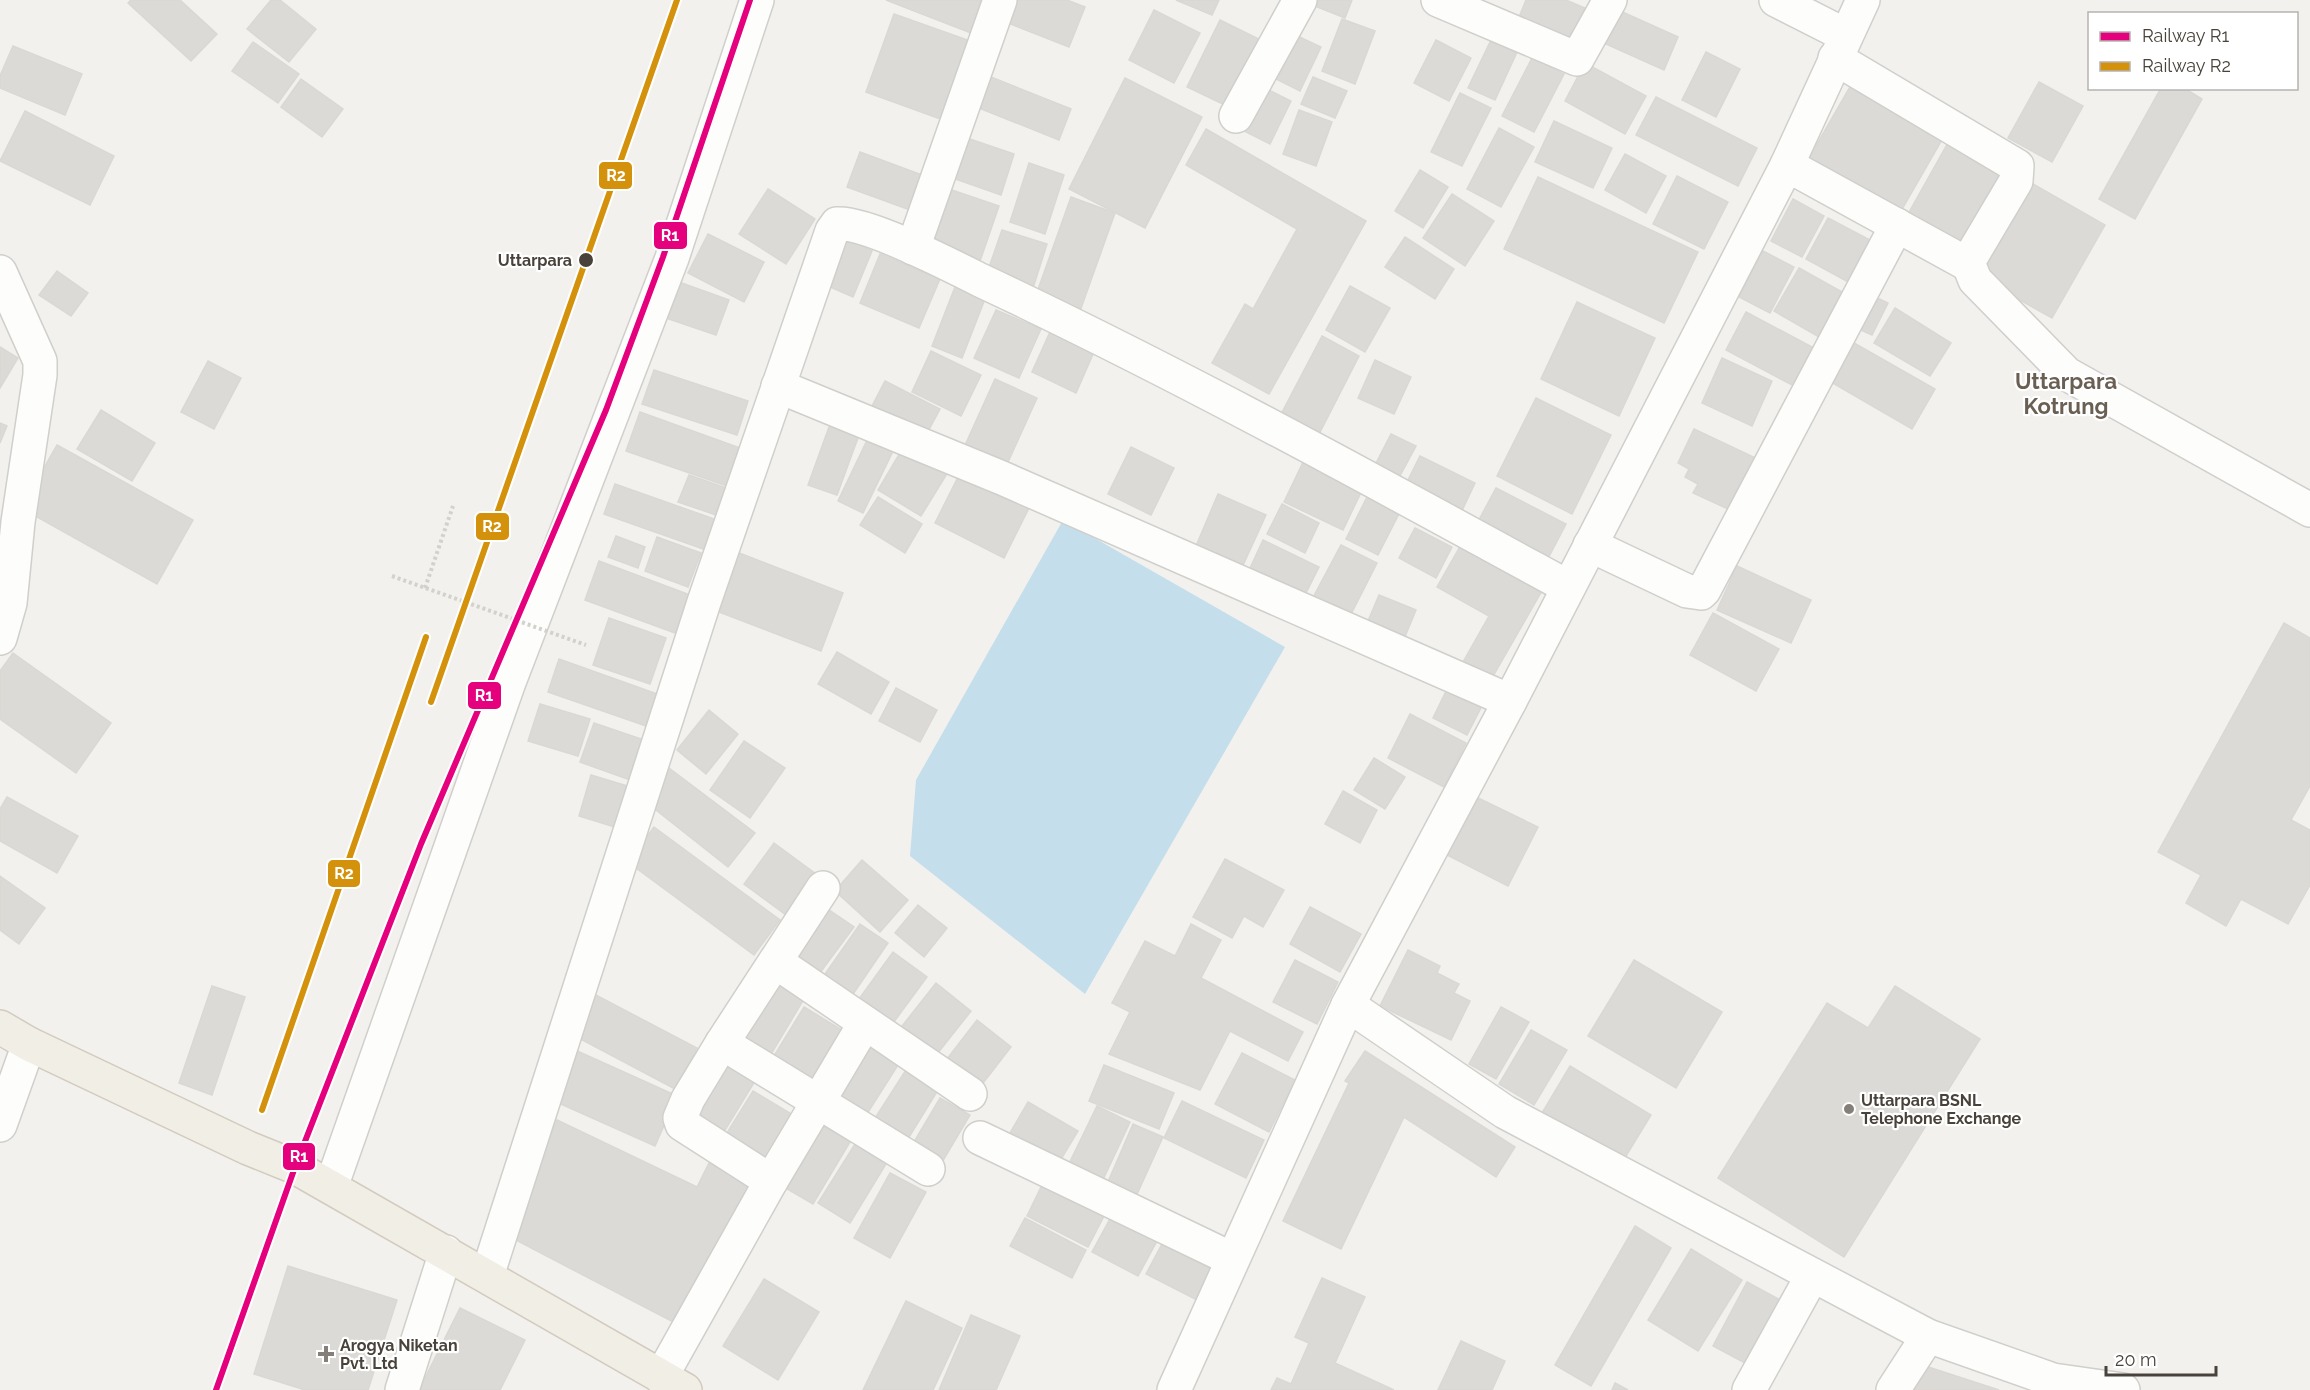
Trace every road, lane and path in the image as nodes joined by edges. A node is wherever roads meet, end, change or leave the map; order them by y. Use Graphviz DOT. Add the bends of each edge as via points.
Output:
graph roads {
  1 [pos="758,0"];
  2 [pos="1000,0"];
  3 [pos="1300,0"];
  4 [pos="1438,0"];
  5 [pos="1610,0"];
  6 [pos="1776,0"];
  7 [pos="1863,0"];
  8 [pos="1840,46"];
  9 [pos="1236,116"];
  10 [pos="1787,165"];
  11 [pos="1897,225"];
  12 [pos="913,248"];
  13 [pos="1969,265"];
  14 [pos="0,272"];
  15 [pos="778,386"];
  16 [pos="453,506"];
  17 [pos="2310,510"];
  18 [pos="1590,545"];
  19 [pos="392,576"];
  20 [pos="1568,587"];
  21 [pos="425,588"];
  22 [pos="0,638"];
  23 [pos="586,645"];
  24 [pos="1510,701"];
  25 [pos="823,888"];
  26 [pos="776,962"];
  27 [pos="1348,1005"];
  28 [pos="865,1023"];
  29 [pos="0,1027"];
  30 [pos="722,1043"];
  31 [pos="29,1044"];
  32 [pos="970,1094"];
  33 [pos="818,1102"];
  34 [pos="0,1125"];
  35 [pos="980,1138"];
  36 [pos="928,1170"];
  37 [pos="771,1181"];
  38 [pos="331,1187"];
  39 [pos="446,1252"];
  40 [pos="1232,1259"];
  41 [pos="487,1276"];
  42 [pos="1812,1276"];
  43 [pos="1928,1336"];
  44 [pos="673,1383"];
  45 [pos="2050,1385"];
  46 [pos="402,1390"];
  47 [pos="1174,1390"];
  48 [pos="1749,1390"];
  49 [pos="1893,1390"];
  50 [pos="2123,1390"];
  1 -- 38 [label="street" via="672,258 509,682"];
  2 -- 12 [label="street"];
  3 -- 9 [label="street"];
  4 -- 5 [label="street" via="1577,59"];
  6 -- 8 [label="street"];
  7 -- 8 [label="street"];
  8 -- 10 [label="street"];
  8 -- 13 [label="street" via="2017,166 2016,181"];
  10 -- 11 [label="street"];
  10 -- 18 [label="street"];
  11 -- 13 [label="street"];
  11 -- 18 [label="street" via="1704,590 1687,591"];
  12 -- 15 [label="street" via="852,224 834,227"];
  12 -- 20 [label="street" via="1226,402"];
  13 -- 17 [label="street" via="1975,280 2067,374"];
  14 -- 22 [label="street" via="40,362 10,603"];
  15 -- 24 [label="street" via="1002,478"];
  15 -- 41 [label="street" via="700,613"];
  16 -- 21 [label="path"];
  18 -- 20 [label="street"];
  19 -- 21 [label="path, bridge"];
  20 -- 24 [label="street"];
  21 -- 23 [label="path, bridge"];
  24 -- 27 [label="street"];
  25 -- 26 [label="street"];
  26 -- 28 [label="street"];
  26 -- 30 [label="street"];
  27 -- 40 [label="street"];
  27 -- 42 [label="street" via="1505,1112"];
  28 -- 32 [label="street"];
  28 -- 33 [label="street"];
  29 -- 31 [label="main road"];
  30 -- 33 [label="street"];
  30 -- 37 [label="street" via="680,1119 682,1124"];
  31 -- 34 [label="street"];
  31 -- 38 [label="main road"];
  33 -- 36 [label="street"];
  33 -- 37 [label="street"];
  35 -- 40 [label="street"];
  37 -- 44 [label="street"];
  38 -- 39 [label="main road"];
  39 -- 41 [label="main road"];
  39 -- 46 [label="street"];
  40 -- 47 [label="street"];
  41 -- 44 [label="main road"];
  42 -- 43 [label="street"];
  42 -- 48 [label="street"];
  43 -- 45 [label="street"];
  43 -- 49 [label="street"];
  45 -- 50 [label="street"];
}
